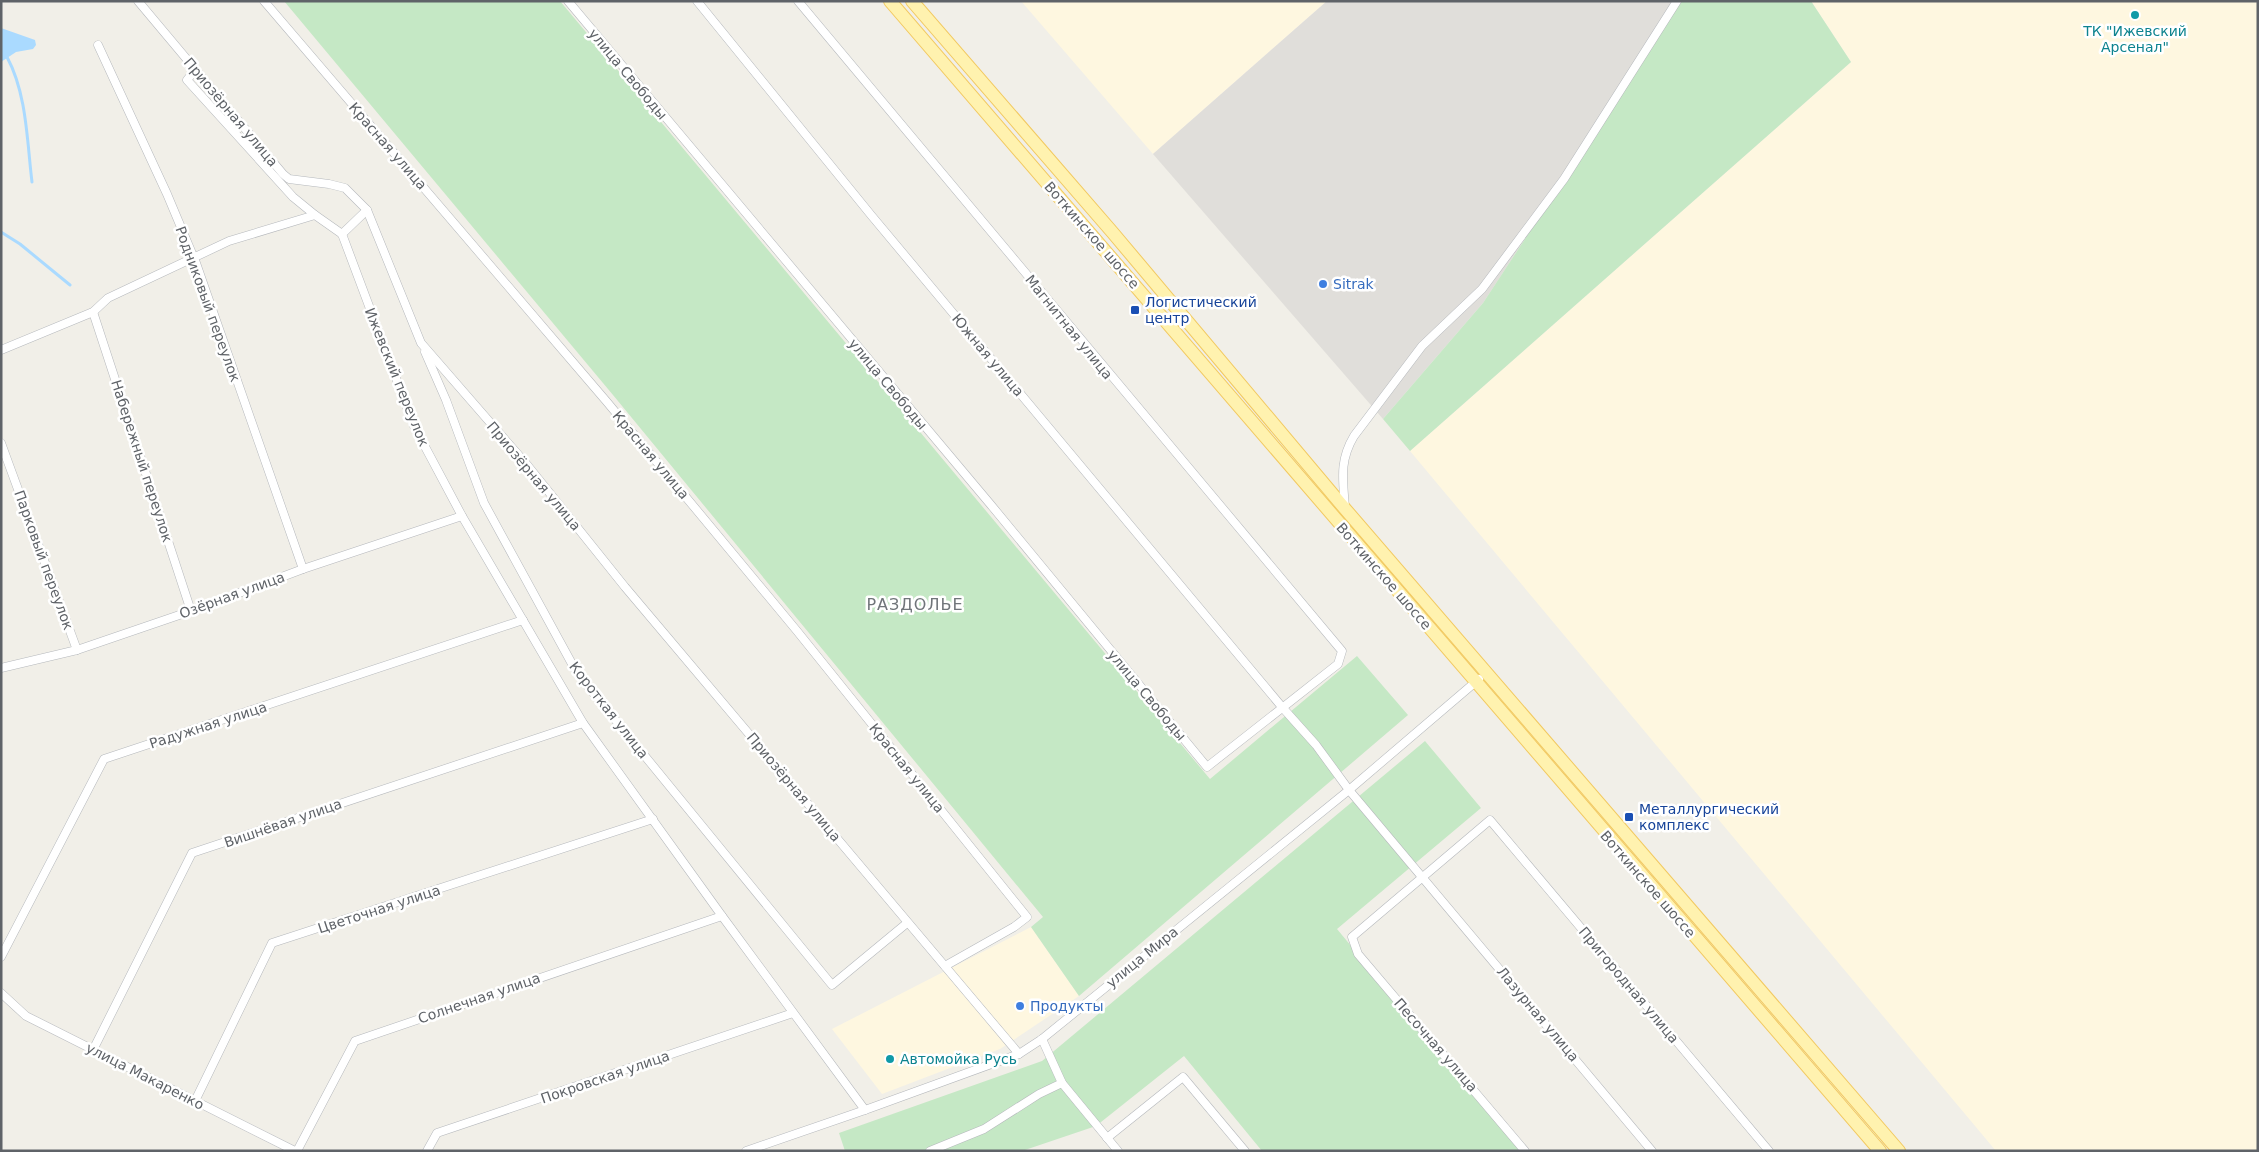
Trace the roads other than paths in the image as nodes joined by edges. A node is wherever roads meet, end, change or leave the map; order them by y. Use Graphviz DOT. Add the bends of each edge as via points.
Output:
graph roads {
  1 [pos="138,1"];
  2 [pos="264,1"];
  3 [pos="568,1"];
  4 [pos="697,1"];
  5 [pos="798,1"];
  6 [pos="890,1"];
  7 [pos="912,1"];
  8 [pos="1677,1"];
  9 [pos="98,45"];
  10 [pos="195,70"];
  11 [pos="367,210"];
  12 [pos="315,215"];
  13 [pos="342,234"];
  14 [pos="193,257"];
  15 [pos="92,312"];
  16 [pos="421,343"];
  17 [pos="1,350"];
  18 [pos="1,443"];
  19 [pos="1346,510"];
  20 [pos="462,516"];
  21 [pos="302,569"];
  22 [pos="191,611"];
  23 [pos="523,620"];
  24 [pos="77,650"];
  25 [pos="1,668"];
  26 [pos="1487,673"];
  27 [pos="1475,682"];
  28 [pos="1282,707"];
  29 [pos="584,723"];
  30 [pos="1349,790"];
  31 [pos="653,819"];
  32 [pos="1423,878"];
  33 [pos="722,916"];
  34 [pos="907,923"];
  35 [pos="1,957"];
  36 [pos="946,966"];
  37 [pos="1,993"];
  38 [pos="793,1013"];
  39 [pos="1042,1039"];
  40 [pos="93,1050"];
  41 [pos="1019,1054"];
  42 [pos="1062,1083"];
  43 [pos="195,1101"];
  44 [pos="866,1110"];
  45 [pos="1107,1138"];
  46 [pos="296,1151"];
  47 [pos="427,1151"];
  48 [pos="746,1151"];
  49 [pos="930,1151"];
  50 [pos="1118,1151"];
  51 [pos="1245,1151"];
  52 [pos="1525,1151"];
  53 [pos="1652,1151"];
  54 [pos="1769,1151"];
  55 [pos="1880,1151"];
  56 [pos="1899,1151"];
  1 -- 10 [label="street, Приозёрная улица"];
  2 -- 36 [label="street, Красная улица" via="708,524 1027,917"];
  3 -- 28 [label="street, улица Свободы" via="1207,768"];
  4 -- 28 [label="street, Южная улица" via="871,215"];
  5 -- 28 [label="street, Магнитная улица" via="1342,651 1338,664"];
  6 -- 27 [label="main road, Воткинское шоссе"];
  7 -- 19 [label="main road, Воткинское шоссе"];
  8 -- 19 [label="street" via="1564,178 1488,282 1422,346 1354,436 1346,450 1342,470"];
  9 -- 14 [label="street, Родниковый переулок"];
  10 -- 11 [label="street, Приозёрная улица" via="289,179 345,188"];
  10 -- 12 [label="street" via="187,80 294,197"];
  11 -- 13 [label="street"];
  11 -- 16 [label="street, Приозёрная улица"];
  12 -- 13 [label="street"];
  12 -- 14 [label="street" via="246,235"];
  13 -- 20 [label="street, Ижевский переулок" via="414,426"];
  14 -- 15 [label="street" via="108,298"];
  14 -- 21 [label="street, Родниковый переулок"];
  15 -- 17 [label="street"];
  15 -- 22 [label="street, Набережный переулок"];
  16 -- 34 [label="street, Приозёрная улица" via="528,466 625,587"];
  16 -- 34 [label="street, Короткая улица" via="484,503 577,673 832,986"];
  18 -- 24 [label="street, Парковый переулок"];
  19 -- 26 [label="main road, Воткинское шоссе"];
  20 -- 21 [label="street, Озёрная улица"];
  20 -- 23 [label="street, Ижевский переулок"];
  21 -- 22 [label="street, Озёрная улица"];
  22 -- 24 [label="street, Озёрная улица"];
  23 -- 29 [label="street, Ижевский переулок"];
  23 -- 35 [label="street, Радужная улица" via="104,760"];
  24 -- 25 [label="street, Озёрная улица"];
  26 -- 27 [label="street, улица Мира"];
  26 -- 56 [label="main road, Воткинское шоссе"];
  27 -- 30 [label="street, улица Мира"];
  27 -- 55 [label="main road, Воткинское шоссе"];
  28 -- 30 [label="street, Южная улица" via="1316,745"];
  29 -- 31 [label="street, Ижевский переулок"];
  29 -- 40 [label="street, Вишнёвая улица" via="192,853"];
  30 -- 32 [label="street, Лазурная улица"];
  30 -- 39 [label="street, улица Мира"];
  31 -- 33 [label="street, Ижевский переулок"];
  31 -- 43 [label="street, Цветочная улица" via="272,944"];
  32 -- 52 [label="street, Песочная улица" via="1352,937 1358,954"];
  32 -- 53 [label="street, Лазурная улица"];
  32 -- 54 [label="street, Пригородная улица" via="1490,820"];
  33 -- 38 [label="street, Ижевский переулок"];
  33 -- 46 [label="street, Солнечная улица" via="355,1040"];
  34 -- 36 [label="street, Приозёрная улица"];
  36 -- 41 [label="street, Приозёрная улица"];
  37 -- 40 [label="street, улица Макаренко" via="26,1016"];
  38 -- 44 [label="street, Ижевский переулок"];
  38 -- 47 [label="street, Покровская улица" via="437,1134"];
  39 -- 41 [label="street, улица Мира"];
  39 -- 42 [label="street"];
  40 -- 43 [label="street, улица Макаренко"];
  41 -- 44 [label="street, улица Мира"];
  42 -- 45 [label="street"];
  42 -- 49 [label="street" via="984,1129"];
  43 -- 46 [label="street, улица Макаренко"];
  44 -- 48 [label="street, улица Мира"];
  45 -- 50 [label="street"];
  45 -- 51 [label="street" via="1183,1077"];
}
